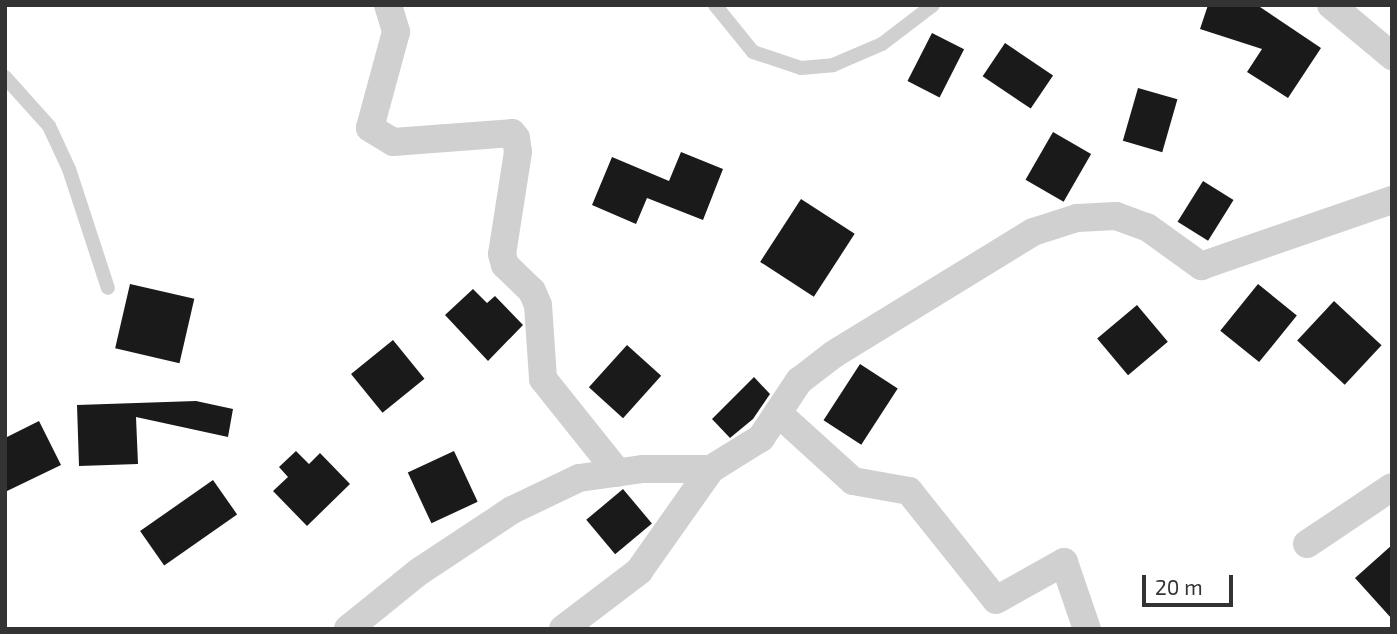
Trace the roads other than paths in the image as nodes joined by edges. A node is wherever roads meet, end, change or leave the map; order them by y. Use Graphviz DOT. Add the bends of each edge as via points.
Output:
graph roads {
  1 [pos="388,5"];
  2 [pos="715,5"];
  3 [pos="933,5"];
  4 [pos="1331,5"];
  5 [pos="1392,56"];
  6 [pos="5,78"];
  7 [pos="1392,200"];
  8 [pos="108,288"];
  9 [pos="778,413"];
  10 [pos="712,469"];
  11 [pos="618,473"];
  12 [pos="1392,487"];
  13 [pos="1307,544"];
  14 [pos="348,629"];
  15 [pos="563,629"];
  16 [pos="1087,629"];
  1 -- 11 [label="street" via="396,32 370,128 393,142 512,133 516,138 502,254 505,265 531,291 538,305 543,379"];
  2 -- 3 [label="lane" via="753,52 800,68 833,65 882,44"];
  4 -- 5 [label="street"];
  6 -- 8 [label="lane" via="48,126 69,169"];
  7 -- 9 [label="street" via="1201,266 1146,227 1116,216 1077,218 1033,232 834,354 799,381"];
  9 -- 10 [label="street" via="761,438"];
  9 -- 16 [label="street" via="853,481 909,491 996,600 1064,562"];
  10 -- 11 [label="street"];
  10 -- 15 [label="street" via="639,571"];
  11 -- 14 [label="street" via="579,478 512,510 420,571"];
  12 -- 13 [label="street"];
}
